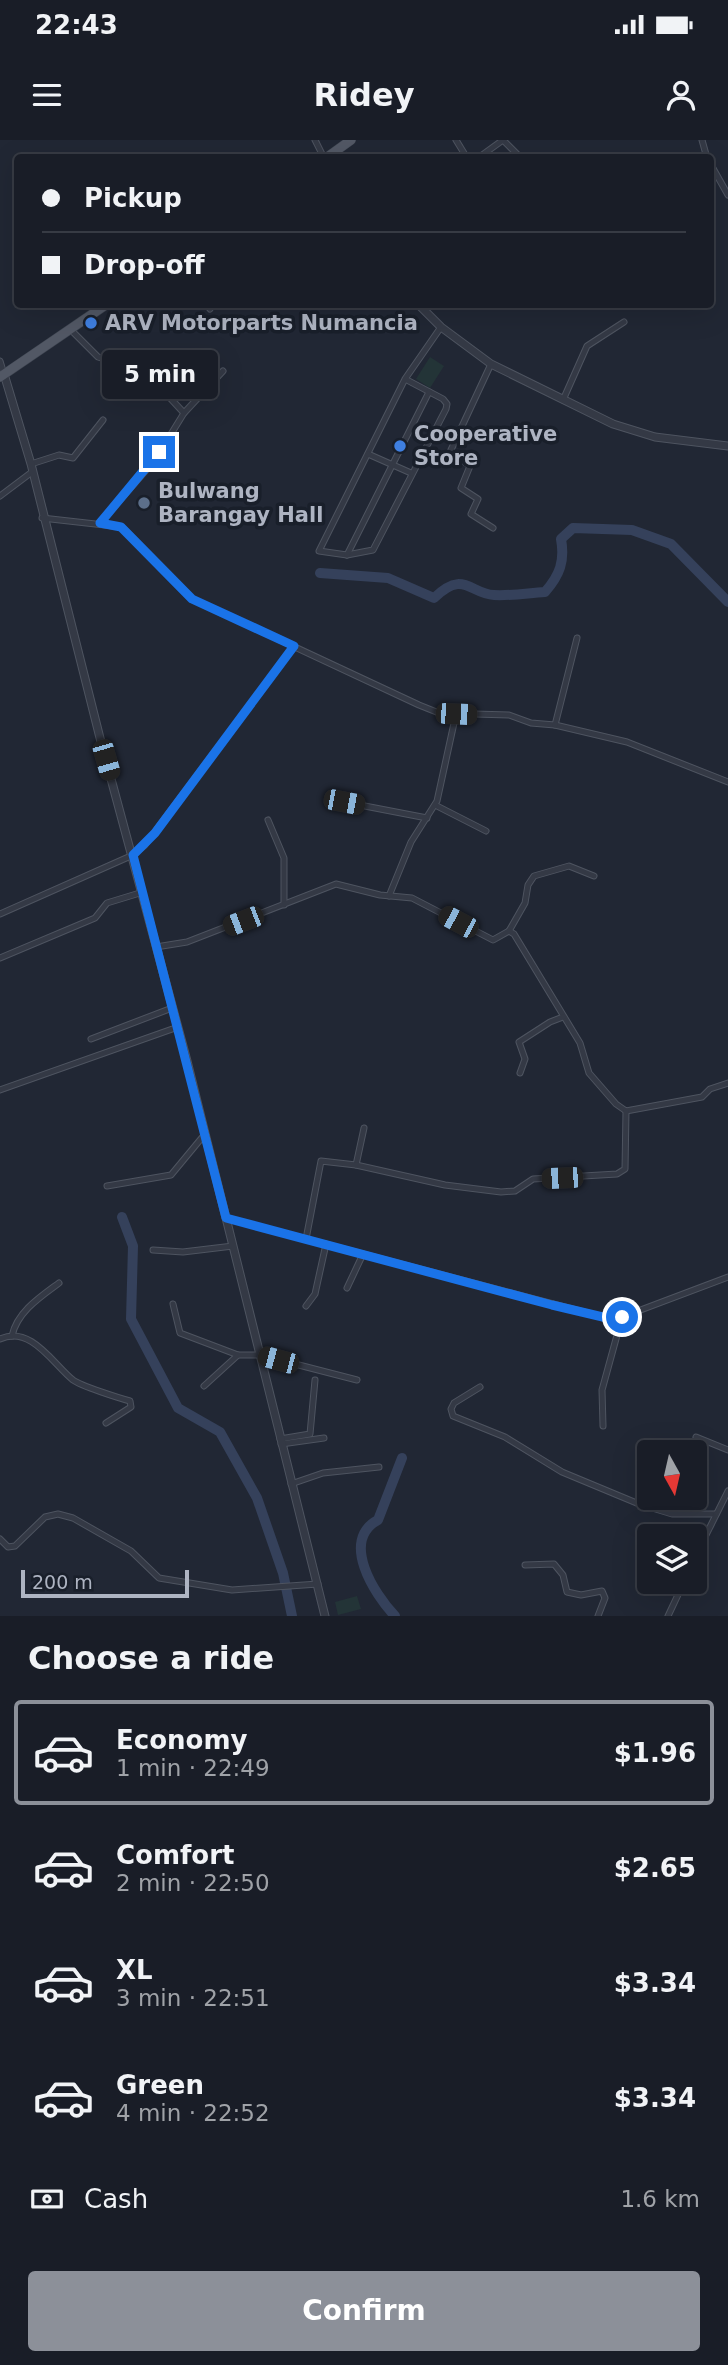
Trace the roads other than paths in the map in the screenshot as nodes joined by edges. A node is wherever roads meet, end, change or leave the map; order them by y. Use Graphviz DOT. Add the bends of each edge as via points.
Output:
graph roads {
  1 [pos="351,140"];
  2 [pos="503,140"];
  3 [pos="331,154"];
  4 [pos="484,154"];
  5 [pos="517,154"];
  6 [pos="714,170"];
  7 [pos="728,195"];
  8 [pos="101,308"];
  9 [pos="422,308"];
  10 [pos="624,322"];
  11 [pos="441,327"];
  12 [pos="71,329"];
  13 [pos="0,361"];
  14 [pos="491,364"];
  15 [pos="188,366"];
  16 [pos="223,371"];
  17 [pos="2,375"];
  18 [pos="405,379"];
  19 [pos="163,390"];
  20 [pos="429,392"];
  21 [pos="563,400"];
  22 [pos="184,413"];
  23 [pos="103,419"];
  24 [pos="728,446"];
  25 [pos="368,454"];
  26 [pos="390,464"];
  27 [pos="31,468"];
  28 [pos="411,473"];
  29 [pos="0,496"];
  30 [pos="42,518"];
  31 [pos="100,523"];
  32 [pos="493,528"];
  33 [pos="347,555"];
  34 [pos="577,638"];
  35 [pos="294,646"];
  36 [pos="456,714"];
  37 [pos="555,725"];
  38 [pos="728,782"];
  39 [pos="344,802"];
  40 [pos="435,805"];
  41 [pos="427,818"];
  42 [pos="268,820"];
  43 [pos="486,831"];
  44 [pos="133,855"];
  45 [pos="594,876"];
  46 [pos="143,892"];
  47 [pos="389,896"];
  48 [pos="284,905"];
  49 [pos="0,914"];
  50 [pos="509,931"];
  51 [pos="156,947"];
  52 [pos="0,958"];
  53 [pos="172,1008"];
  54 [pos="563,1017"];
  55 [pos="178,1027"];
  56 [pos="91,1039"];
  57 [pos="520,1073"];
  58 [pos="728,1083"];
  59 [pos="0,1090"];
  60 [pos="626,1111"];
  61 [pos="364,1128"];
  62 [pos="205,1134"];
  63 [pos="356,1165"];
  64 [pos="107,1186"];
  65 [pos="226,1218"];
  66 [pos="306,1239"];
  67 [pos="326,1244"];
  68 [pos="233,1246"];
  69 [pos="153,1250"];
  70 [pos="363,1254"];
  71 [pos="728,1277"];
  72 [pos="59,1283"];
  73 [pos="347,1288"];
  74 [pos="173,1304"];
  75 [pos="306,1306"];
  76 [pos="622,1317"];
  77 [pos="12,1336"];
  78 [pos="0,1339"];
  79 [pos="238,1355"];
  80 [pos="260,1355"];
  81 [pos="315,1380"];
  82 [pos="357,1380"];
  83 [pos="204,1386"];
  84 [pos="480,1387"];
  85 [pos="106,1423"];
  86 [pos="603,1426"];
  87 [pos="696,1437"];
  88 [pos="324,1438"];
  89 [pos="280,1441"];
  90 [pos="728,1450"];
  91 [pos="379,1467"];
  92 [pos="291,1484"];
  93 [pos="728,1491"];
  94 [pos="716,1514"];
  95 [pos="707,1532"];
  96 [pos="0,1539"];
  97 [pos="525,1565"];
  98 [pos="318,1584"];
  99 [pos="678,1594"];
  100 [pos="325,1616"];
  101 [pos="598,1616"];
  102 [pos="668,1616"];
  1 -- 3 [label="main road"];
  2 -- 4 [label="street"];
  2 -- 5 [label="street"];
  6 -- 7 [label="street"];
  8 -- 12 [label="main road"];
  9 -- 11 [label="street"];
  10 -- 21 [label="street" via="587,346"];
  11 -- 14 [label="street"];
  11 -- 18 [label="street"];
  12 -- 17 [label="main road"];
  12 -- 19 [label="street" via="98,356 146,372"];
  13 -- 17 [label="street"];
  14 -- 21 [label="street"];
  14 -- 32 [label="street" via="450,452 470,466 461,488 478,499 471,514"];
  15 -- 19 [label="street"];
  16 -- 22 [label="street"];
  17 -- 27 [label="street"];
  18 -- 20 [label="street"];
  18 -- 25 [label="street"];
  19 -- 22 [label="street"];
  20 -- 26 [label="street"];
  20 -- 28 [label="street" via="443,399 446,409"];
  21 -- 24 [label="street" via="640,434"];
  22 -- 31 [label="street" via="155,460"];
  23 -- 27 [label="street" via="73,458 59,455"];
  25 -- 26 [label="street"];
  25 -- 33 [label="street" via="319,551"];
  26 -- 28 [label="street"];
  26 -- 33 [label="street"];
  27 -- 29 [label="street"];
  27 -- 30 [label="street"];
  28 -- 33 [label="street" via="373,550"];
  30 -- 31 [label="street"];
  30 -- 44 [label="street"];
  31 -- 35 [label="street" via="121,527 192,599"];
  34 -- 37 [label="street"];
  35 -- 36 [label="street" via="370,685 439,713"];
  35 -- 44 [label="street" via="155,833"];
  36 -- 37 [label="street" via="509,715"];
  36 -- 40 [label="street"];
  37 -- 38 [label="street" via="646,748"];
  39 -- 41 [label="street"];
  40 -- 41 [label="street"];
  40 -- 43 [label="street"];
  41 -- 47 [label="street" via="411,842"];
  42 -- 48 [label="street" via="284,858"];
  44 -- 46 [label="street"];
  44 -- 49 [label="street"];
  45 -- 50 [label="street" via="569,866 534,876"];
  46 -- 51 [label="street"];
  46 -- 52 [label="street" via="107,903 95,918"];
  47 -- 48 [label="street" via="336,884"];
  47 -- 50 [label="street" via="412,898 493,940"];
  48 -- 51 [label="street" via="187,942"];
  50 -- 54 [label="street"];
  51 -- 53 [label="street"];
  53 -- 55 [label="street"];
  53 -- 56 [label="street"];
  54 -- 57 [label="street" via="519,1042 525,1059"];
  54 -- 60 [label="street" via="580,1043 589,1073"];
  55 -- 59 [label="street"];
  55 -- 62 [label="street"];
  58 -- 60 [label="street" via="702,1097"];
  60 -- 63 [label="street" via="625,1169 618,1174 533,1179 515,1191 501,1192"];
  61 -- 63 [label="street"];
  62 -- 64 [label="street" via="171,1175"];
  62 -- 65 [label="street"];
  63 -- 66 [label="street" via="319,1162"];
  65 -- 66 [label="street"];
  65 -- 68 [label="street"];
  66 -- 67 [label="street"];
  67 -- 70 [label="street"];
  67 -- 75 [label="street" via="315,1294"];
  68 -- 69 [label="street"];
  68 -- 80 [label="street"];
  70 -- 73 [label="street"];
  70 -- 76 [label="street" via="598,1316"];
  71 -- 76 [label="street"];
  72 -- 77 [label="street" via="22,1315"];
  74 -- 79 [label="street" via="180,1333"];
  76 -- 86 [label="street" via="602,1390"];
  77 -- 78 [label="street"];
  77 -- 85 [label="street" via="40,1346 82,1385 130,1401 131,1406"];
  79 -- 80 [label="street"];
  79 -- 83 [label="street"];
  80 -- 82 [label="street"];
  80 -- 89 [label="street"];
  81 -- 89 [label="street" via="310,1434"];
  84 -- 94 [label="street" via="454,1403 453,1416 505,1437 562,1472 639,1504 672,1514"];
  87 -- 90 [label="street"];
  88 -- 89 [label="street"];
  89 -- 92 [label="street"];
  91 -- 92 [label="street" via="323,1473"];
  92 -- 98 [label="street"];
  93 -- 94 [label="street"];
  94 -- 95 [label="street"];
  96 -- 98 [label="street" via="8,1547 15,1546 45,1517 58,1514 131,1551 159,1578 232,1590"];
  97 -- 101 [label="street" via="554,1564 563,1575 567,1592 602,1591 605,1598"];
  98 -- 100 [label="street"];
  99 -- 102 [label="street"];
}
